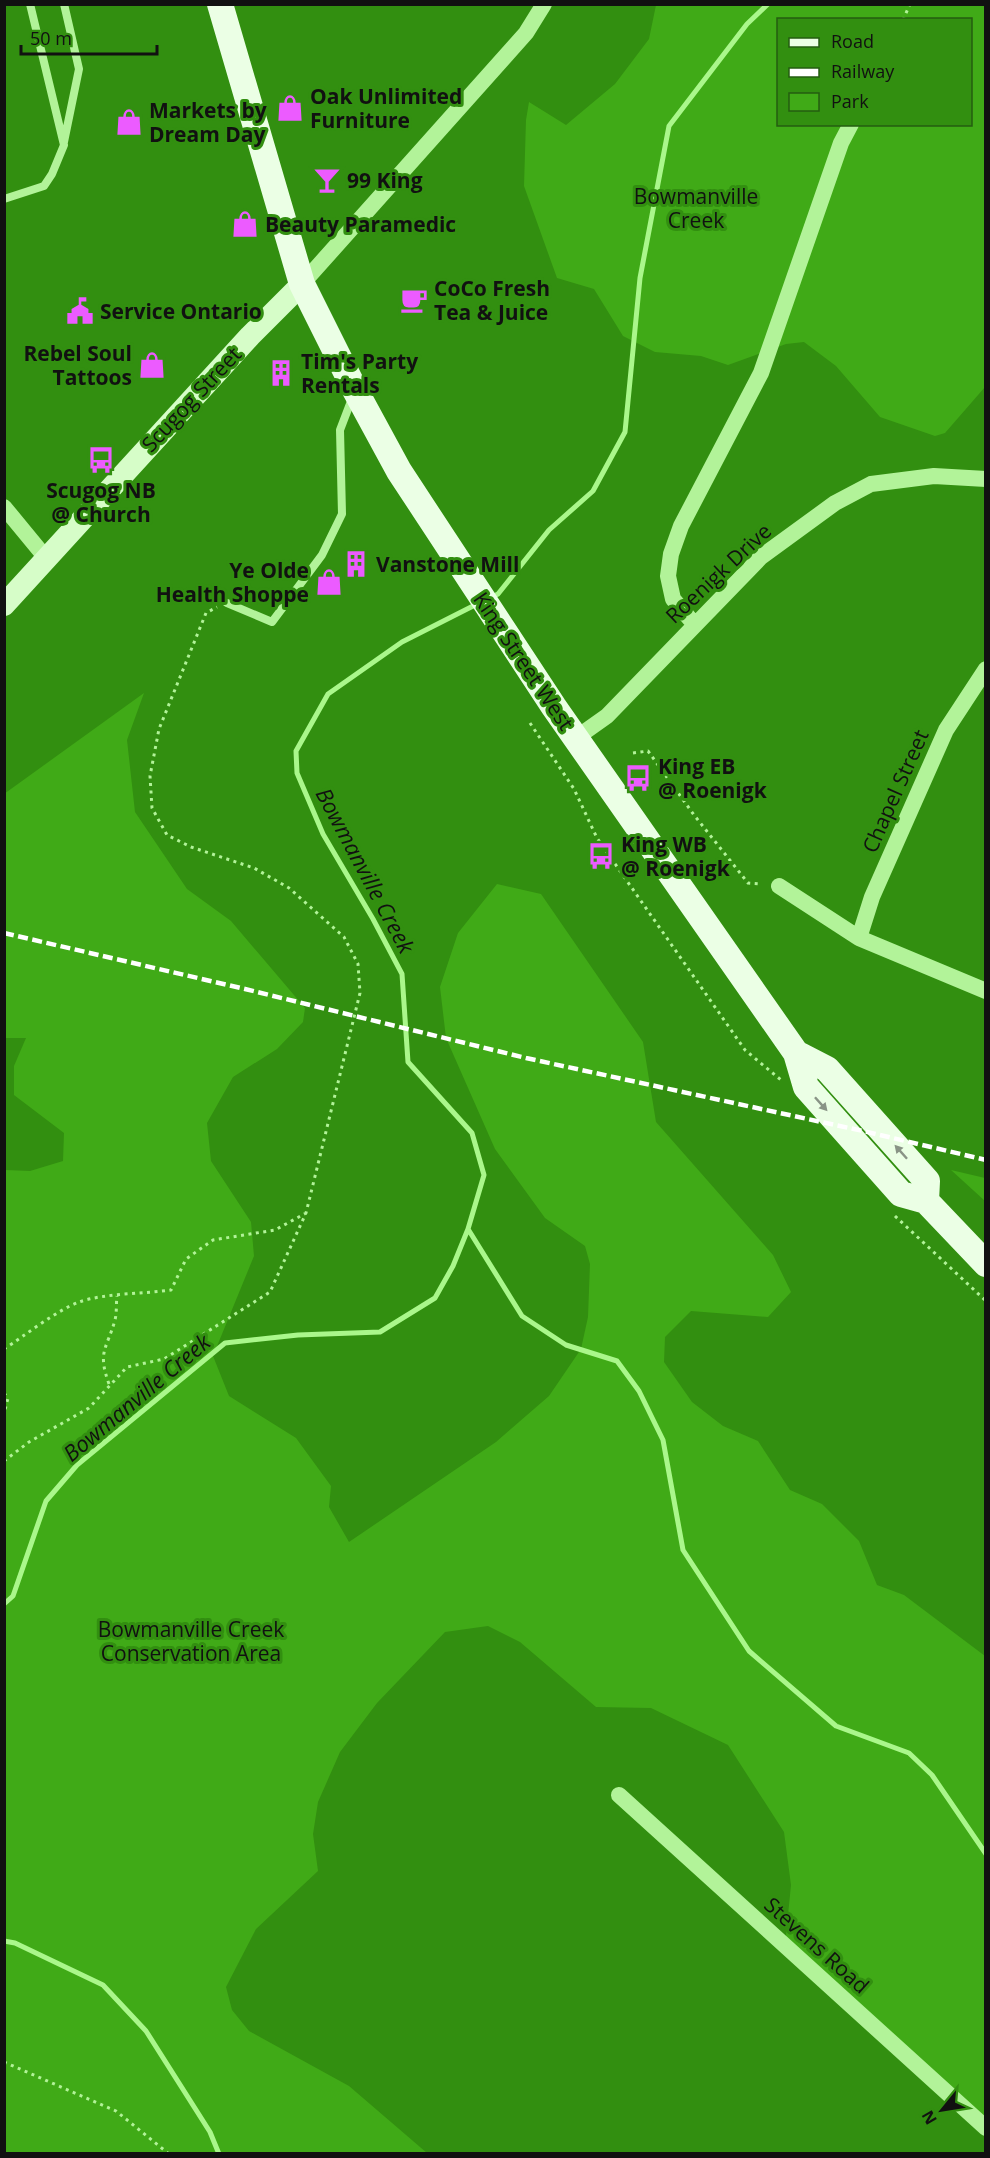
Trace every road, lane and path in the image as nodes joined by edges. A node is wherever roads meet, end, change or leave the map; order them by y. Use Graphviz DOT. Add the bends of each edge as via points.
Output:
graph roads {
  1 [pos="30,4"];
  2 [pos="64,4"];
  3 [pos="220,4"];
  4 [pos="544,4"];
  5 [pos="910,4"];
  6 [pos="904,18"];
  7 [pos="850,126"];
  8 [pos="64,146"];
  9 [pos="4,199"];
  10 [pos="302,284"];
  11 [pos="355,390"];
  12 [pos="986,479"];
  13 [pos="4,507"];
  14 [pos="46,558"];
  15 [pos="227,603"];
  16 [pos="4,605"];
  17 [pos="695,625"];
  18 [pos="986,669"];
  19 [pos="530,723"];
  20 [pos="576,738"];
  21 [pos="633,753"];
  22 [pos="779,886"];
  23 [pos="859,938"];
  24 [pos="986,991"];
  25 [pos="787,1089"];
  26 [pos="888,1209"];
  27 [pos="306,1214"];
  28 [pos="986,1264"];
  29 [pos="117,1296"];
  30 [pos="986,1301"];
  31 [pos="4,1349"];
  32 [pos="109,1384"];
  33 [pos="4,1393"];
  34 [pos="4,1414"];
  35 [pos="4,1461"];
  36 [pos="618,1796"];
  37 [pos="4,2062"];
  38 [pos="986,2128"];
  39 [pos="169,2154"];
  1 -- 8 [label="lane"];
  2 -- 8 [label="lane" via="80,69"];
  3 -- 10 [label="main road, King Street West"];
  4 -- 10 [label="street, Scugog Street" via="526,33"];
  5 -- 6 [label="path"];
  7 -- 17 [label="street" via="760,373 681,526 671,554 668,576 673,599"];
  8 -- 9 [label="lane" via="45,186"];
  10 -- 11 [label="main road, King Street West"];
  10 -- 14 [label="street, Scugog Street"];
  11 -- 15 [label="lane" via="340,430 342,514 322,555 272,622"];
  11 -- 20 [label="main road, King Street West" via="399,471"];
  12 -- 17 [label="street, Roenigk Drive" via="934,476 871,484 835,503 761,557"];
  13 -- 14 [label="street"];
  14 -- 16 [label="street, Scugog Street"];
  15 -- 27 [label="path" via="206,613 159,729 150,776 152,808 167,835 254,868 289,888 344,937 358,964 360,993"];
  17 -- 20 [label="street, Roenigk Drive" via="607,716"];
  18 -- 23 [label="street, Chapel Street" via="946,730 872,897"];
  19 -- 25 [label="path" via="574,789 597,838 745,1050"];
  20 -- 28 [label="main road, King Street West" via="796,1053 806,1087 901,1194 926,1201"];
  21 -- 22 [label="path" via="648,750 748,882"];
  22 -- 23 [label="street"];
  23 -- 24 [label="street"];
  26 -- 30 [label="path"];
  27 -- 29 [label="path" via="275,1230 213,1240 186,1259 171,1290"];
  27 -- 32 [label="path" via="270,1292 164,1359 127,1367"];
  29 -- 31 [label="path" via="77,1302"];
  29 -- 32 [label="path" via="102,1366"];
  32 -- 35 [label="path" via="89,1408"];
  33 -- 34 [label="path" via="8,1398"];
  36 -- 38 [label="street, Stevens Road"];
  37 -- 39 [label="path" via="116,2111"];
}
